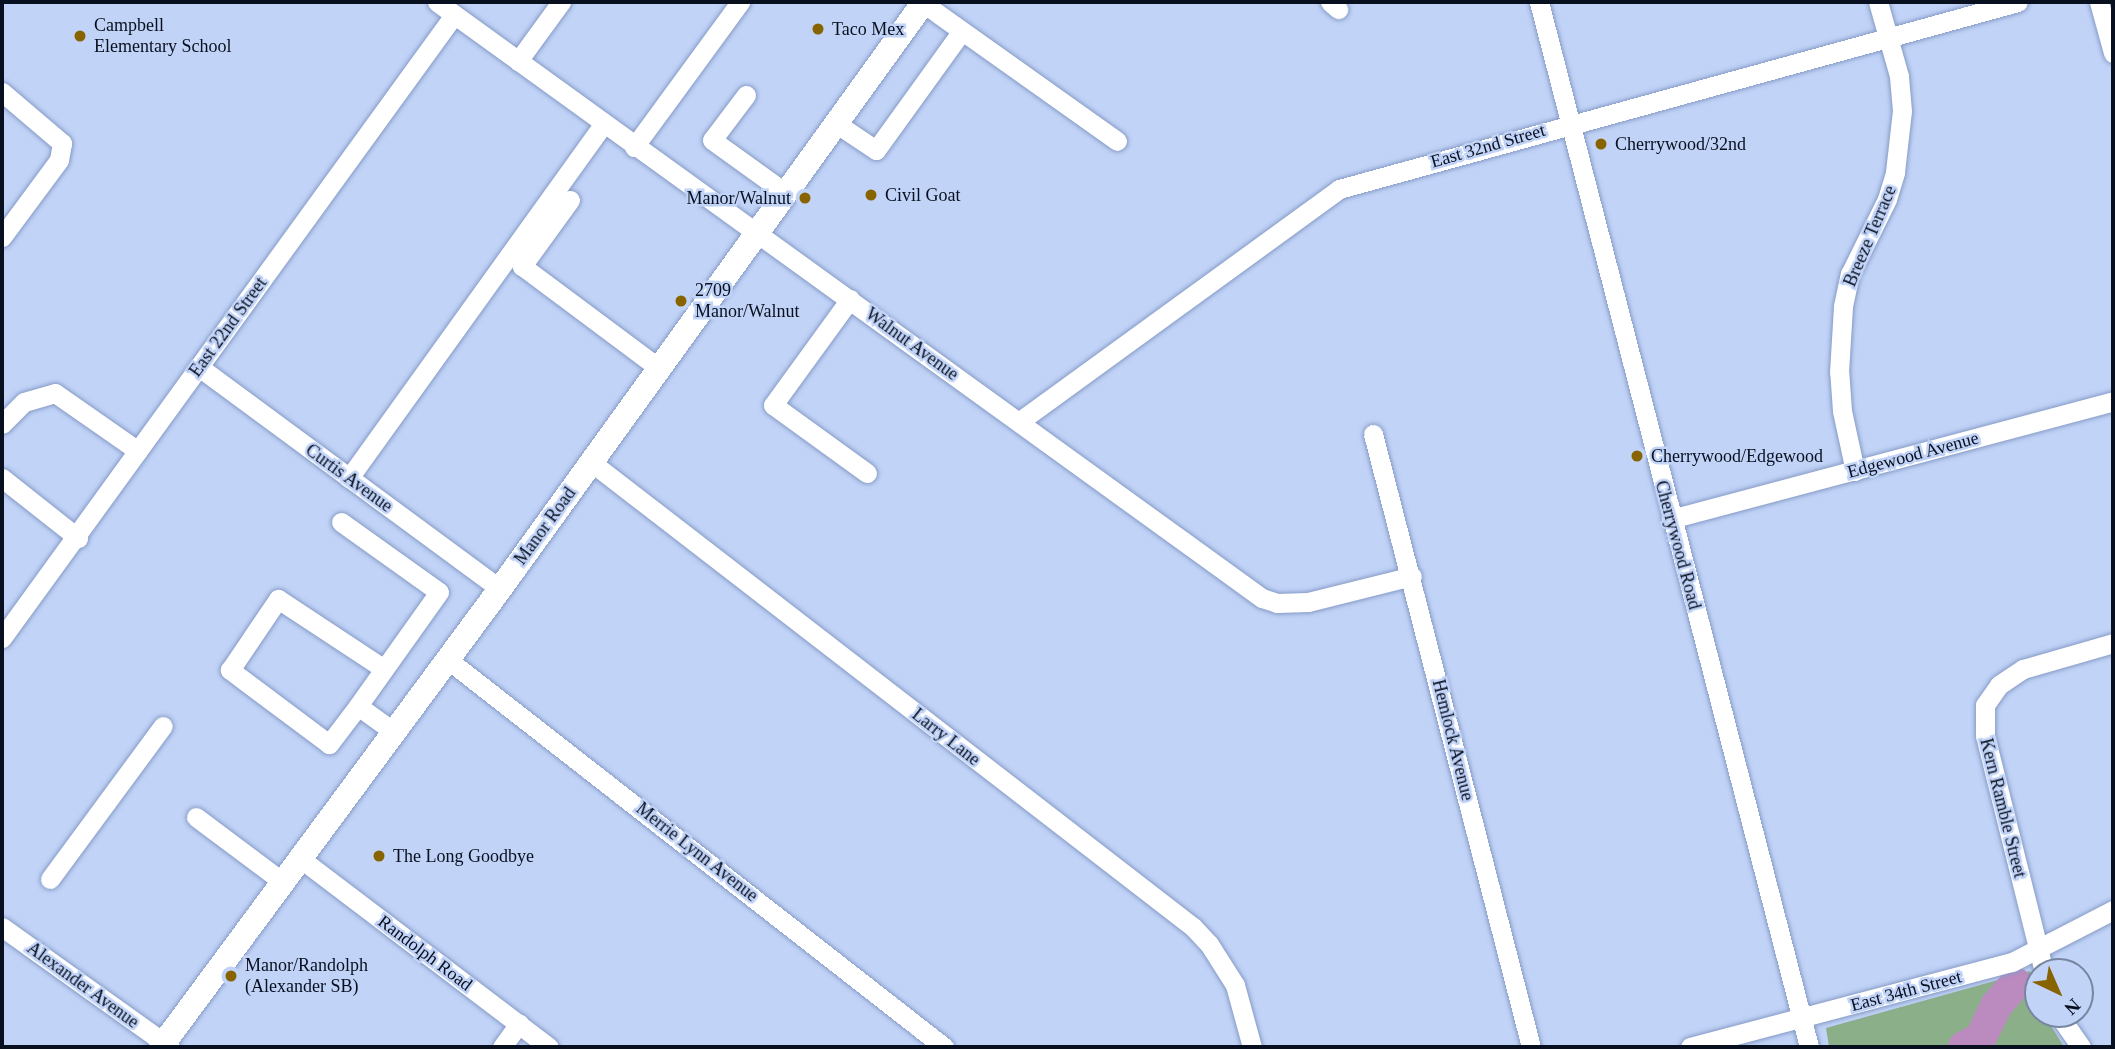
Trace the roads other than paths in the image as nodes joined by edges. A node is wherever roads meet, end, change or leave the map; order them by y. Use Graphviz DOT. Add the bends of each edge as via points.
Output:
graph roads {
  1 [pos="437,2"];
  2 [pos="561,2"];
  3 [pos="740,2"];
  4 [pos="1539,2"];
  5 [pos="1878,2"];
  6 [pos="2018,2"];
  7 [pos="2099,2"];
  8 [pos="923,3"];
  9 [pos="454,15"];
  10 [pos="961,32"];
  11 [pos="1890,36"];
  12 [pos="2113,53"];
  13 [pos="518,61"];
  14 [pos="2,92"];
  15 [pos="746,95"];
  16 [pos="1570,123"];
  17 [pos="603,124"];
  18 [pos="837,124"];
  19 [pos="1118,141"];
  20 [pos="634,147"];
  21 [pos="787,194"];
  22 [pos="570,200"];
  23 [pos="758,235"];
  24 [pos="2,237"];
  25 [pos="850,299"];
  26 [pos="199,367"];
  27 [pos="660,369"];
  28 [pos="2113,401"];
  29 [pos="1020,421"];
  30 [pos="2,425"];
  31 [pos="1373,434"];
  32 [pos="138,451"];
  33 [pos="591,463"];
  34 [pos="1855,471"];
  35 [pos="867,473"];
  36 [pos="2,478"];
  37 [pos="349,478"];
  38 [pos="1671,519"];
  39 [pos="341,522"];
  40 [pos="78,538"];
  41 [pos="1412,576"];
  42 [pos="500,589"];
  43 [pos="2,638"];
  44 [pos="2113,643"];
  45 [pos="447,659"];
  46 [pos="384,669"];
  47 [pos="358,706"];
  48 [pos="163,726"];
  49 [pos="394,732"];
  50 [pos="196,817"];
  51 [pos="300,859"];
  52 [pos="50,879"];
  53 [pos="284,882"];
  54 [pos="2113,910"];
  55 [pos="2,927"];
  56 [pos="2038,951"];
  57 [pos="2040,958"];
  58 [pos="1802,1018"];
  59 [pos="519,1024"];
  60 [pos="2068,1028"];
  61 [pos="165,1046"];
  62 [pos="502,1047"];
  63 [pos="549,1047"];
  64 [pos="944,1047"];
  65 [pos="1252,1047"];
  66 [pos="1531,1047"];
  67 [pos="1690,1047"];
  68 [pos="1809,1047"];
  69 [pos="2081,1047"];
  1 -- 9 [label="street, Walnut Avenue"];
  2 -- 13 [label="street"];
  3 -- 20 [label="street"];
  4 -- 16 [label="street, Cherrywood Road"];
  5 -- 11 [label="street, Breeze Terrace"];
  6 -- 11 [label="street, East 32nd Street"];
  7 -- 12 [label="street"];
  8 -- 10 [label="street"];
  8 -- 18 [label="main road, Manor Road"];
  9 -- 13 [label="street, Walnut Avenue"];
  9 -- 26 [label="street, East 22nd Street"];
  10 -- 18 [label="street" via="876,150"];
  10 -- 19 [label="street"];
  11 -- 16 [label="street, East 32nd Street"];
  11 -- 34 [label="street, Breeze Terrace" via="1902,111 1895,172 1850,274 1839,336 1842,411"];
  13 -- 17 [label="street, Walnut Avenue"];
  14 -- 24 [label="street" via="62,144 59,160"];
  15 -- 21 [label="street" via="712,140"];
  16 -- 29 [label="street, East 32nd Street" via="1339,189"];
  16 -- 38 [label="street, Cherrywood Road"];
  17 -- 20 [label="street, Walnut Avenue"];
  17 -- 37 [label="street"];
  18 -- 21 [label="main road, Manor Road"];
  20 -- 23 [label="street, Walnut Avenue"];
  21 -- 23 [label="main road, Manor Road"];
  22 -- 27 [label="street" via="522,265"];
  23 -- 25 [label="street, Walnut Avenue"];
  23 -- 27 [label="main road, Manor Road"];
  25 -- 29 [label="street, Walnut Avenue"];
  25 -- 35 [label="street" via="773,405"];
  26 -- 32 [label="street, East 22nd Street"];
  26 -- 37 [label="street, Curtis Avenue"];
  27 -- 33 [label="main road, Manor Road"];
  28 -- 34 [label="street, Edgewood Avenue"];
  29 -- 41 [label="street, Walnut Avenue" via="1262,598 1277,603 1308,602"];
  30 -- 32 [label="street" via="24,402 55,393"];
  31 -- 41 [label="street, Hemlock Avenue"];
  32 -- 40 [label="street, East 22nd Street"];
  33 -- 42 [label="main road, Manor Road"];
  33 -- 65 [label="street, Larry Lane" via="1193,927 1235,985"];
  34 -- 38 [label="street, Edgewood Avenue"];
  36 -- 40 [label="street"];
  37 -- 42 [label="street, Curtis Avenue"];
  38 -- 58 [label="street, Cherrywood Road"];
  39 -- 46 [label="street" via="439,592"];
  40 -- 43 [label="street, East 22nd Street"];
  41 -- 66 [label="street, Hemlock Avenue"];
  42 -- 45 [label="main road, Manor Road"];
  44 -- 56 [label="street, Kern Ramble Street" via="2024,669 1999,685 1985,705 1985,736"];
  45 -- 49 [label="main road, Manor Road"];
  45 -- 64 [label="street, Merrie Lynn Avenue"];
  46 -- 47 [label="street"];
  46 -- 47 [label="street" via="278,599 230,670 329,744"];
  47 -- 49 [label="street"];
  48 -- 52 [label="street"];
  49 -- 51 [label="main road, Manor Road"];
  50 -- 53 [label="street"];
  51 -- 53 [label="main road, Manor Road"];
  51 -- 59 [label="street, Randolph Road"];
  53 -- 61 [label="main road, Manor Road"];
  54 -- 56 [label="street, East 34th Street"];
  55 -- 61 [label="street, Alexander Avenue"];
  56 -- 57 [label="street, Kern Ramble Street"];
  56 -- 58 [label="street, East 34th Street"];
  58 -- 67 [label="street, East 34th Street"];
  58 -- 68 [label="street, Cherrywood Road"];
  59 -- 62 [label="street"];
  59 -- 63 [label="street, Randolph Road"];
  60 -- 69 [label="street"];
}
